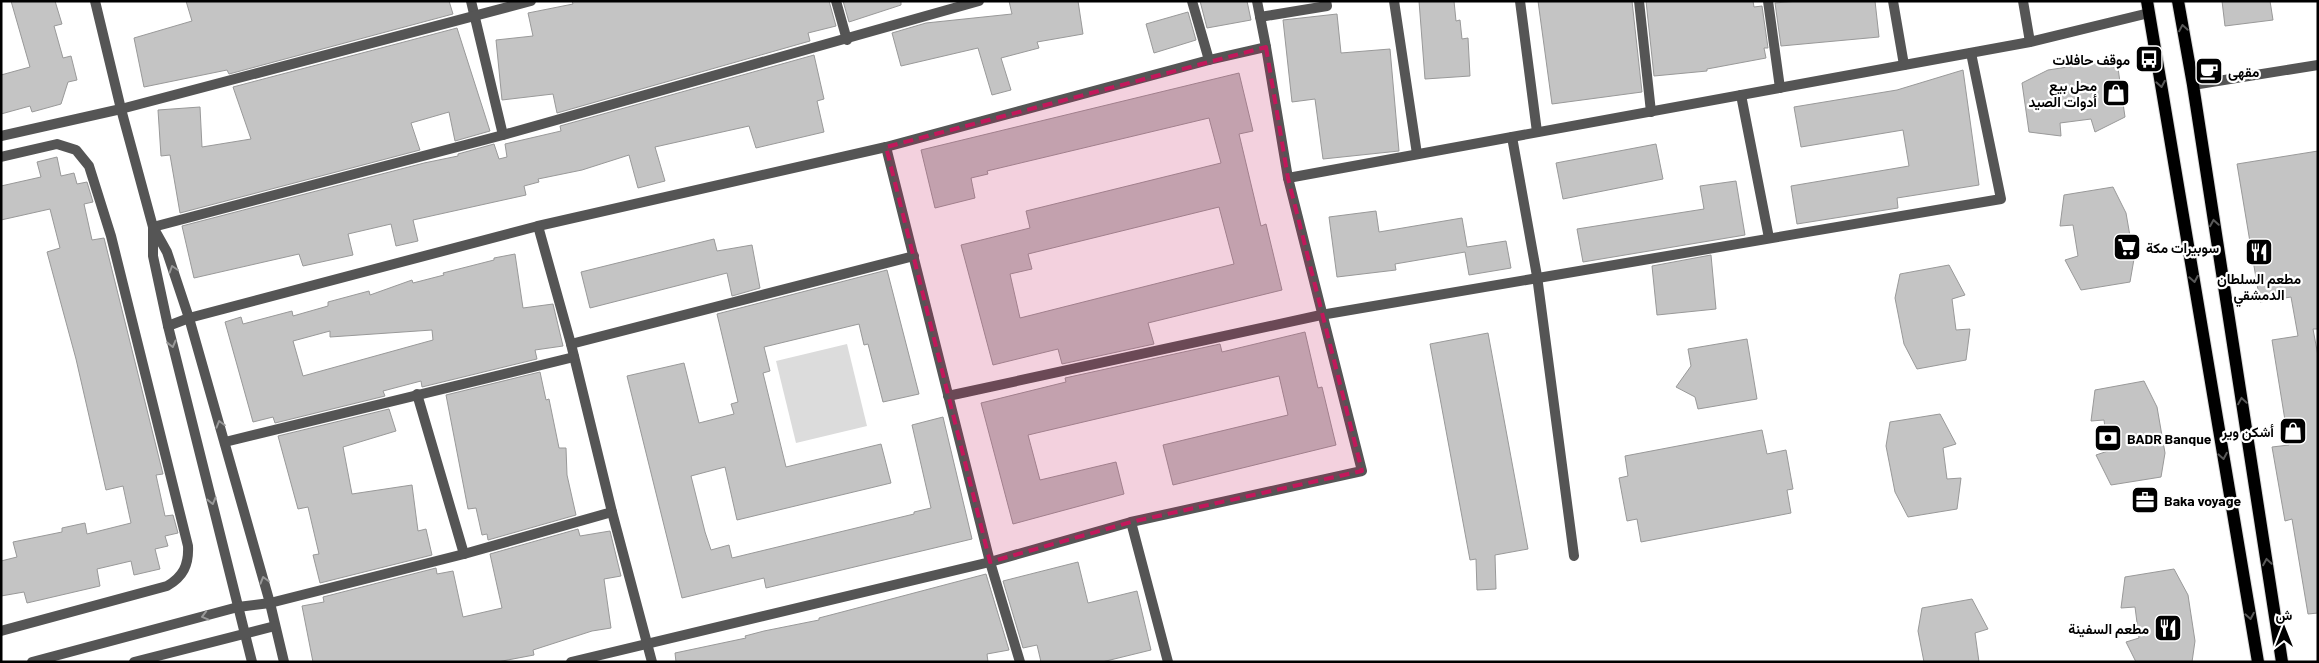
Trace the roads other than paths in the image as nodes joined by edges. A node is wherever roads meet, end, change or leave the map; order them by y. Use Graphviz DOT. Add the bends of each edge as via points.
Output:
graph roads {
  1 [pos="94,1"];
  2 [pos="471,1"];
  3 [pos="531,1"];
  4 [pos="836,1"];
  5 [pos="979,1"];
  6 [pos="1192,1"];
  7 [pos="1258,1"];
  8 [pos="1326,1"];
  9 [pos="1394,1"];
  10 [pos="1520,1"];
  11 [pos="1639,1"];
  12 [pos="1768,1"];
  13 [pos="1893,1"];
  14 [pos="2023,1"];
  15 [pos="2178,1"];
  16 [pos="2148,7"];
  17 [pos="475,17"];
  18 [pos="1260,17"];
  19 [pos="847,40"];
  20 [pos="2030,42"];
  21 [pos="1266,47"];
  22 [pos="1971,53"];
  23 [pos="1209,60"];
  24 [pos="1904,65"];
  25 [pos="2318,65"];
  26 [pos="2193,85"];
  27 [pos="1780,88"];
  28 [pos="1741,95"];
  29 [pos="121,109"];
  30 [pos="1651,112"];
  31 [pos="1537,132"];
  32 [pos="503,135"];
  33 [pos="1,136"];
  34 [pos="1512,137"];
  35 [pos="886,147"];
  36 [pos="1418,154"];
  37 [pos="1,157"];
  38 [pos="1288,178"];
  39 [pos="538,226"];
  40 [pos="153,227"];
  41 [pos="1769,238"];
  42 [pos="914,256"];
  43 [pos="1537,276"];
  44 [pos="1321,315"];
  45 [pos="189,318"];
  46 [pos="168,326"];
  47 [pos="571,344"];
  48 [pos="574,358"];
  49 [pos="417,394"];
  50 [pos="948,396"];
  51 [pos="225,442"];
  52 [pos="612,512"];
  53 [pos="1131,522"];
  54 [pos="464,554"];
  55 [pos="1574,556"];
  56 [pos="990,562"];
  57 [pos="270,603"];
  58 [pos="238,607"];
  59 [pos="275,626"];
  60 [pos="1,631"];
  61 [pos="245,634"];
  62 [pos="648,642"];
  63 [pos="32,662"];
  64 [pos="134,662"];
  65 [pos="252,662"];
  66 [pos="284,662"];
  67 [pos="571,662"];
  68 [pos="652,662"];
  69 [pos="1020,662"];
  70 [pos="1168,662"];
  71 [pos="2258,662"];
  72 [pos="2282,662"];
  1 -- 29 [label="street"];
  2 -- 17 [label="street"];
  3 -- 17 [label="street"];
  4 -- 19 [label="street"];
  5 -- 19 [label="street"];
  6 -- 23 [label="street"];
  7 -- 18 [label="street"];
  8 -- 18 [label="street" via="1327,6"];
  9 -- 36 [label="street"];
  10 -- 31 [label="street"];
  11 -- 30 [label="street"];
  12 -- 27 [label="street"];
  13 -- 24 [label="street"];
  14 -- 20 [label="street"];
  26 -- 15 [label="main road, one-way"];
  16 -- 20 [label="street"];
  16 -- 71 [label="main road, one-way"];
  17 -- 29 [label="street"];
  17 -- 32 [label="street"];
  18 -- 21 [label="street"];
  19 -- 32 [label="street"];
  20 -- 22 [label="street"];
  21 -- 23 [label="street"];
  21 -- 38 [label="street"];
  22 -- 24 [label="street"];
  22 -- 41 [label="street" via="2001,198"];
  23 -- 35 [label="street"];
  24 -- 27 [label="street"];
  25 -- 26 [label="street"];
  72 -- 26 [label="main road, one-way"];
  27 -- 28 [label="street"];
  28 -- 30 [label="street"];
  28 -- 41 [label="street"];
  29 -- 33 [label="street"];
  29 -- 40 [label="street"];
  30 -- 31 [label="street"];
  31 -- 34 [label="street"];
  32 -- 40 [label="street"];
  34 -- 36 [label="street"];
  34 -- 43 [label="street"];
  35 -- 39 [label="street"];
  35 -- 42 [label="street"];
  36 -- 38 [label="street"];
  37 -- 60 [label="street" via="57,144 76,150 89,166 111,236 189,557 181,576 167,586"];
  38 -- 44 [label="street"];
  39 -- 45 [label="street"];
  39 -- 47 [label="street"];
  45 -- 40 [label="street, one-way" via="167,252"];
  40 -- 46 [label="street" via="153,256"];
  41 -- 43 [label="street"];
  42 -- 47 [label="street"];
  42 -- 50 [label="street"];
  43 -- 44 [label="street"];
  43 -- 55 [label="street"];
  44 -- 50 [label="street"];
  44 -- 53 [label="street" via="1362,471"];
  45 -- 46 [label="street"];
  51 -- 45 [label="street, one-way"];
  46 -- 58 [label="street, one-way"];
  47 -- 48 [label="street"];
  48 -- 49 [label="street"];
  48 -- 52 [label="street"];
  49 -- 51 [label="street"];
  49 -- 54 [label="street"];
  50 -- 56 [label="street"];
  57 -- 51 [label="street, one-way"];
  52 -- 54 [label="street"];
  52 -- 62 [label="street"];
  53 -- 56 [label="street"];
  53 -- 70 [label="street"];
  54 -- 57 [label="street"];
  56 -- 62 [label="street"];
  56 -- 69 [label="street"];
  57 -- 58 [label="street"];
  57 -- 59 [label="street"];
  58 -- 61 [label="street"];
  58 -- 63 [label="street, one-way"];
  59 -- 61 [label="street"];
  59 -- 66 [label="street"];
  61 -- 64 [label="street"];
  61 -- 65 [label="street"];
  62 -- 67 [label="street"];
  62 -- 68 [label="street"];
}
